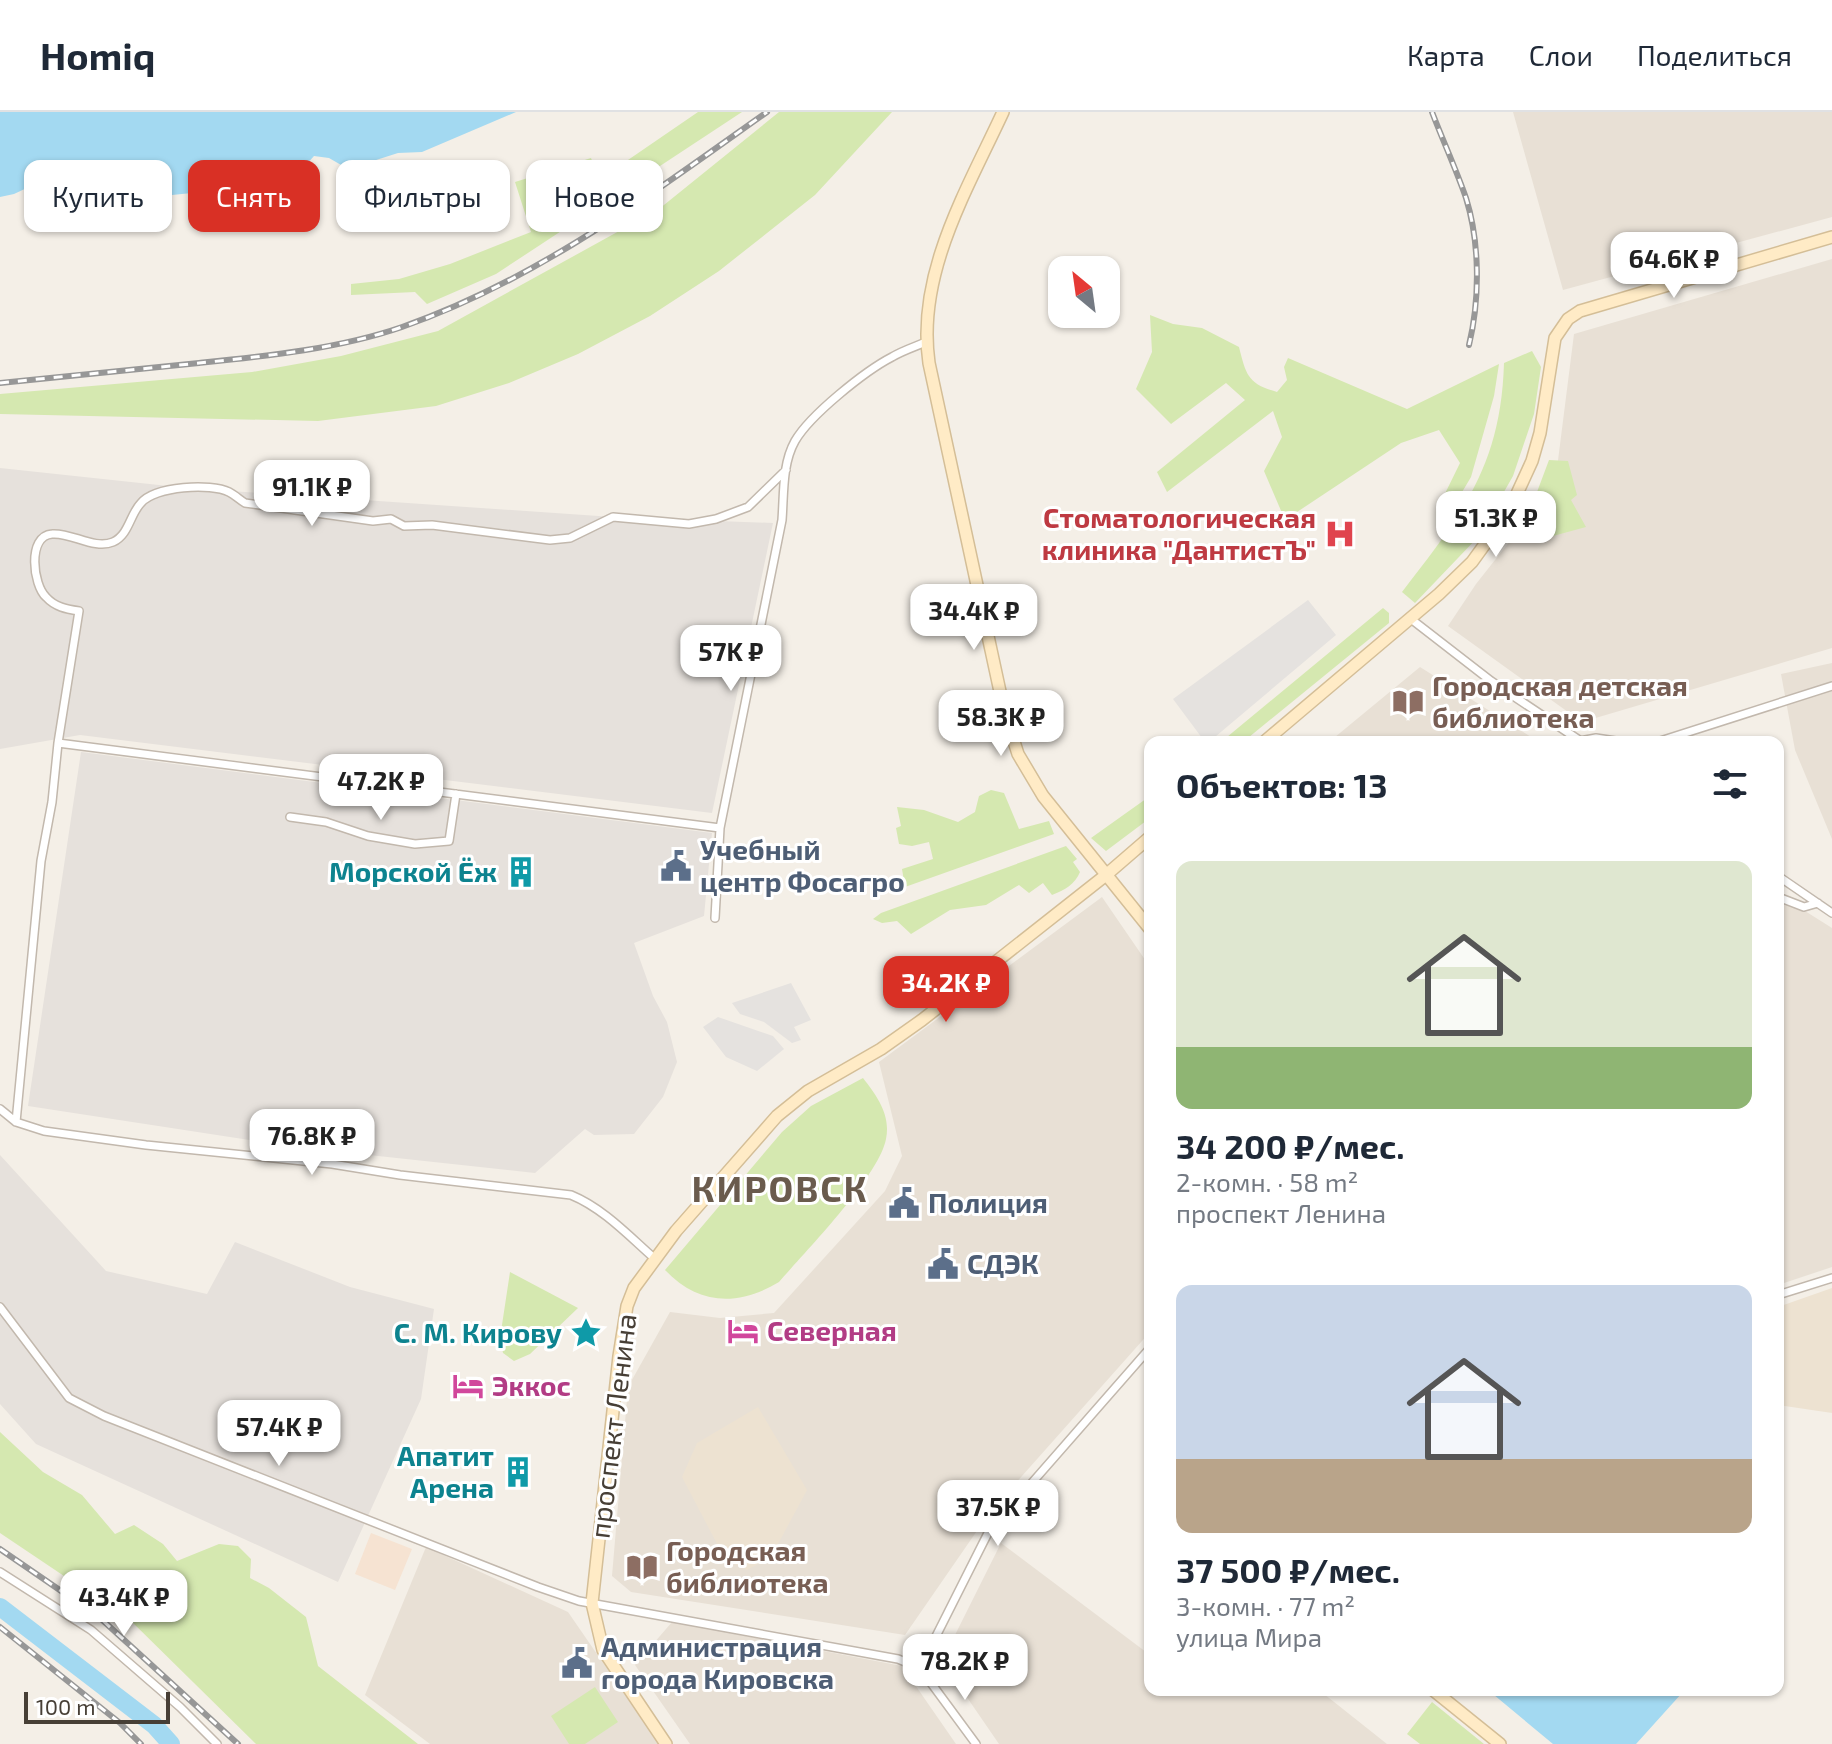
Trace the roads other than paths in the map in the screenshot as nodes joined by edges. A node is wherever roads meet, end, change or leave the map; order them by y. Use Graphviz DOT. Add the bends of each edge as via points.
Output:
graph roads {
  1 [pos="1003,112"];
  2 [pos="1832,237"];
  3 [pos="926,342"];
  4 [pos="786,470"];
  5 [pos="1411,619"];
  6 [pos="1832,686"];
  7 [pos="1271,736"];
  8 [pos="1574,736"];
  9 [pos="1676,736"];
  10 [pos="58,743"];
  11 [pos="456,794"];
  12 [pos="290,817"];
  13 [pos="720,828"];
  14 [pos="1144,842"];
  15 [pos="1106,875"];
  16 [pos="1784,880"];
  17 [pos="1784,899"];
  18 [pos="1818,903"];
  19 [pos="1832,913"];
  20 [pos="715,918"];
  21 [pos="1144,922"];
  22 [pos="0,1109"];
  23 [pos="16,1122"];
  24 [pos="652,1262"];
  25 [pos="1832,1278"];
  26 [pos="1784,1293"];
  27 [pos="0,1307"];
  28 [pos="1144,1355"];
  29 [pos="0,1572"];
  30 [pos="592,1603"];
  31 [pos="920,1668"];
  32 [pos="1440,1696"];
  33 [pos="217,1744"];
  34 [pos="666,1744"];
  35 [pos="976,1744"];
  36 [pos="1500,1744"];
  1 -- 3 [label="street" via="951,221 926,309"];
  2 -- 5 [label="street" via="1568,319 1555,338 1546,409 1516,496 1472,562"];
  3 -- 4 [label="street" via="884,362 811,420 794,443"];
  3 -- 15 [label="street" via="995,671 1018,754 1060,820"];
  4 -- 10 [label="street" via="748,507 716,519 689,524 613,517 570,538 550,540 245,503 228,491 178,487 147,497 115,541 105,544 50,534 35,554 35,577 44,596 79,611"];
  4 -- 13 [label="street" via="782,520"];
  5 -- 7 [label="street"];
  5 -- 8 [label="street"];
  6 -- 9 [label="street"];
  10 -- 11 [label="street"];
  10 -- 23 [label="street" via="28,976"];
  11 -- 12 [label="street" via="449,841 415,844"];
  11 -- 13 [label="street"];
  13 -- 20 [label="street"];
  14 -- 15 [label="street, проспект Ленина"];
  15 -- 21 [label="street"];
  15 -- 24 [label="street, проспект Ленина" via="922,1020 777,1116"];
  16 -- 18 [label="street"];
  17 -- 18 [label="street" via="1804,907"];
  18 -- 19 [label="street"];
  22 -- 23 [label="street"];
  23 -- 24 [label="street" via="131,1143 562,1193 581,1199 636,1242"];
  24 -- 30 [label="street, проспект Ленина" via="634,1288 623,1331"];
  25 -- 26 [label="street"];
  27 -- 30 [label="street" via="69,1398 104,1416 538,1587"];
  28 -- 31 [label="street" via="988,1533"];
  29 -- 33 [label="street" via="91,1630"];
  30 -- 31 [label="street" via="898,1659"];
  30 -- 34 [label="street, проспект Ленина" via="603,1650"];
  31 -- 35 [label="street"];
  32 -- 36 [label="street"];
}
